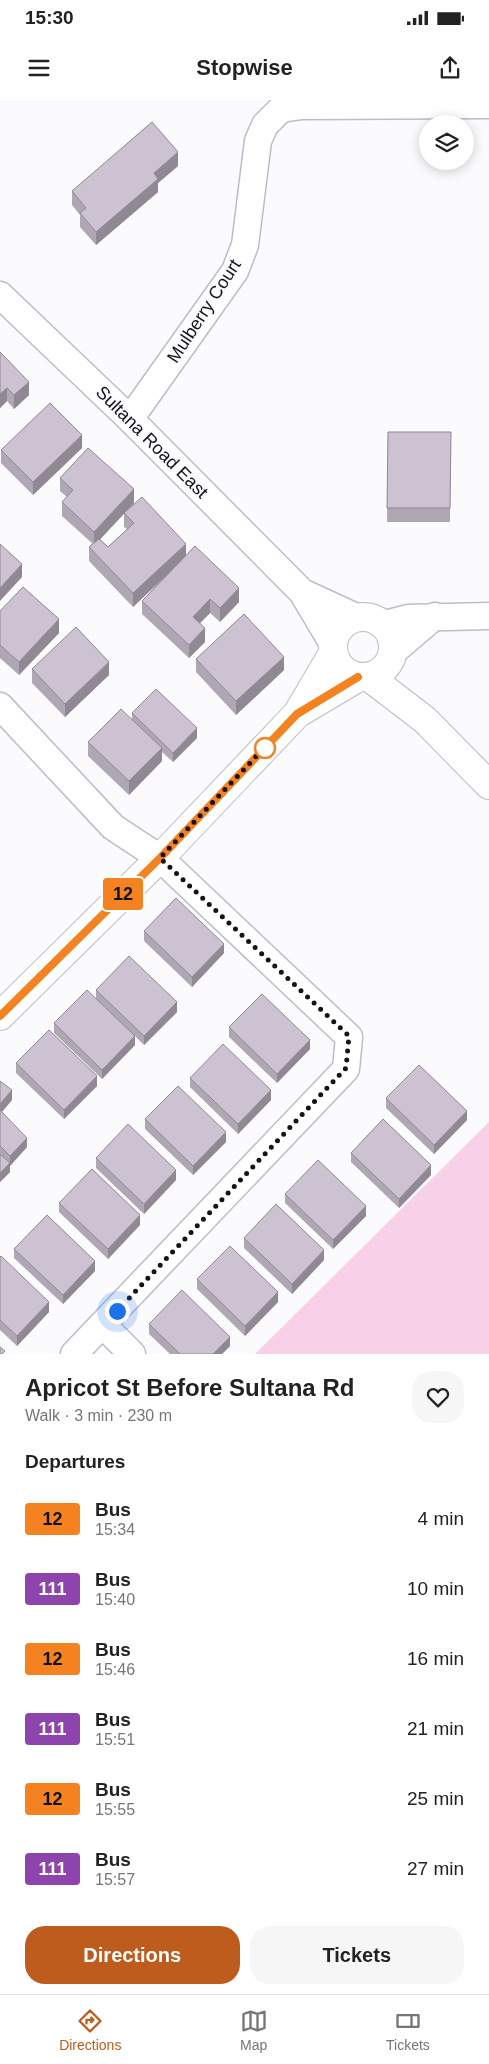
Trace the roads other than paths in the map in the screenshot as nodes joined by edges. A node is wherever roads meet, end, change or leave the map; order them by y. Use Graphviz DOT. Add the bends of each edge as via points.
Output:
graph roads {
  1 [pos="489,105"];
  2 [pos="0,295"];
  3 [pos="130,419"];
  4 [pos="302,592"];
  5 [pos="436,616"];
  6 [pos="489,616"];
  7 [pos="356,617"];
  8 [pos="384,624"];
  9 [pos="333,648"];
  10 [pos="393,655"];
  11 [pos="364,677"];
  12 [pos="0,706"];
  13 [pos="297,714"];
  14 [pos="425,720"];
  15 [pos="489,784"];
  16 [pos="160,858"];
  17 [pos="0,1016"];
  18 [pos="103,1325"];
  19 [pos="74,1354"];
  20 [pos="132,1354"];
  1 -- 3 [label="street, Mulberry Court" via="302,106 281,110 265,125 258,141 245,245 234,271"];
  2 -- 3 [label="street, Sultana Road East"];
  3 -- 4 [label="street, Sultana Road East"];
  4 -- 7 [label="street, Sultana Road East"];
  4 -- 9 [label="street, Sultana Road East"];
  5 -- 6 [label="street"];
  5 -- 8 [label="street"];
  5 -- 10 [label="street"];
  7 -- 8 [label="street" via="376,618"];
  7 -- 9 [label="street" via="343,624 334,636"];
  8 -- 10 [label="street" via="394,641"];
  9 -- 11 [label="street" via="336,661 346,671"];
  9 -- 13 [label="street"];
  10 -- 11 [label="street" via="383,671"];
  10 -- 14 [label="street"];
  11 -- 13 [label="street"];
  11 -- 14 [label="street"];
  12 -- 16 [label="street" via="113,827"];
  13 -- 16 [label="street"];
  14 -- 15 [label="street"];
  16 -- 17 [label="street"];
  16 -- 18 [label="street" via="349,1036 346,1068"];
  18 -- 19 [label="street"];
  18 -- 20 [label="street"];
}
